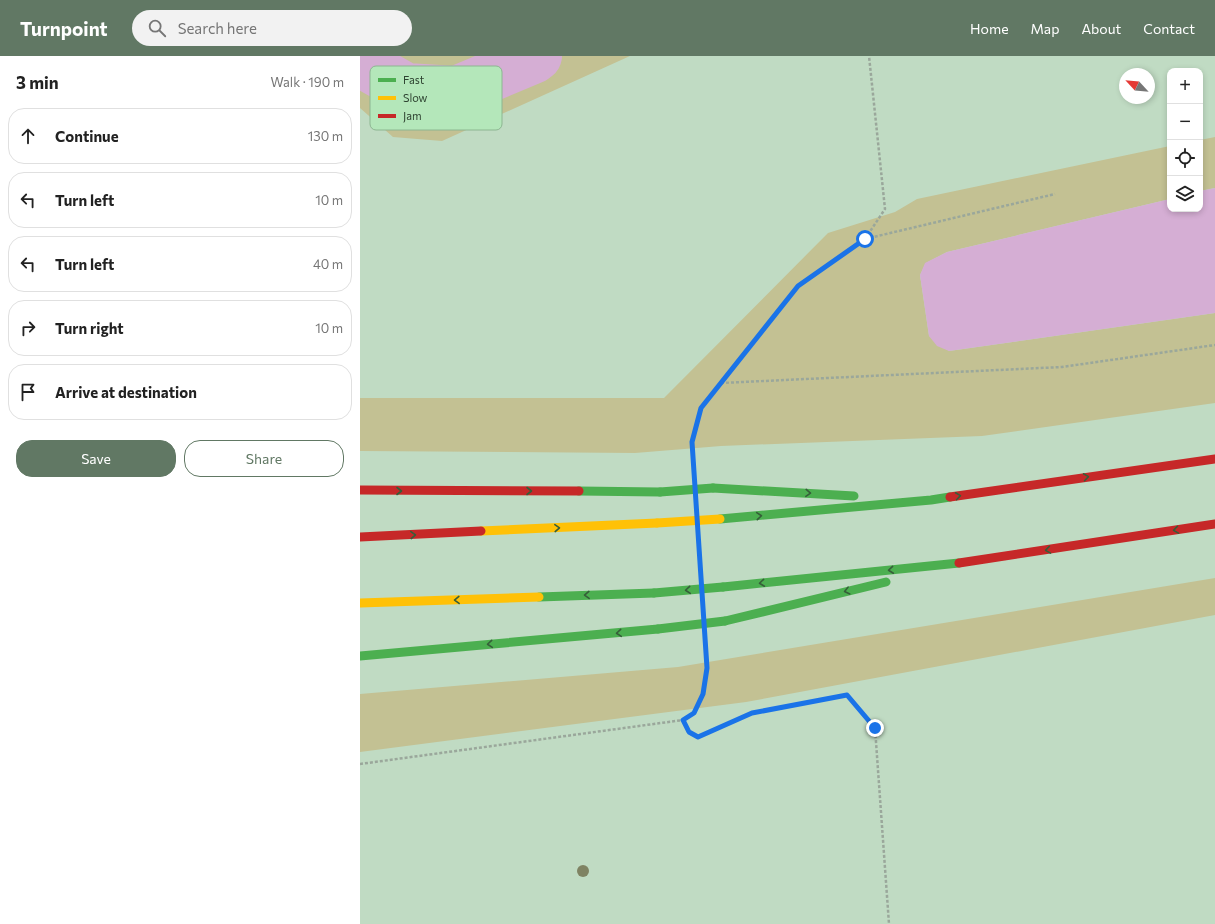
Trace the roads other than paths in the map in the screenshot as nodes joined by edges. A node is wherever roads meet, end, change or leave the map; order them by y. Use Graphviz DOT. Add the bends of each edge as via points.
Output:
graph roads {
  1 [pos="1215,459"];
  2 [pos="360,490"];
  3 [pos="931,500"];
  4 [pos="1215,524"];
  5 [pos="360,537"];
  6 [pos="966,562"];
  7 [pos="360,604"];
  8 [pos="360,656"];
  3 -- 1 [label="highway, one-way"];
  2 -- 3 [label="highway, one-way, bridge" via="660,492 714,488"];
  5 -- 3 [label="highway, one-way, bridge" via="720,520"];
  4 -- 6 [label="highway, one-way"];
  6 -- 7 [label="highway, one-way, bridge" via="654,593"];
  6 -- 8 [label="highway, one-way, bridge" via="725,621"];
}
